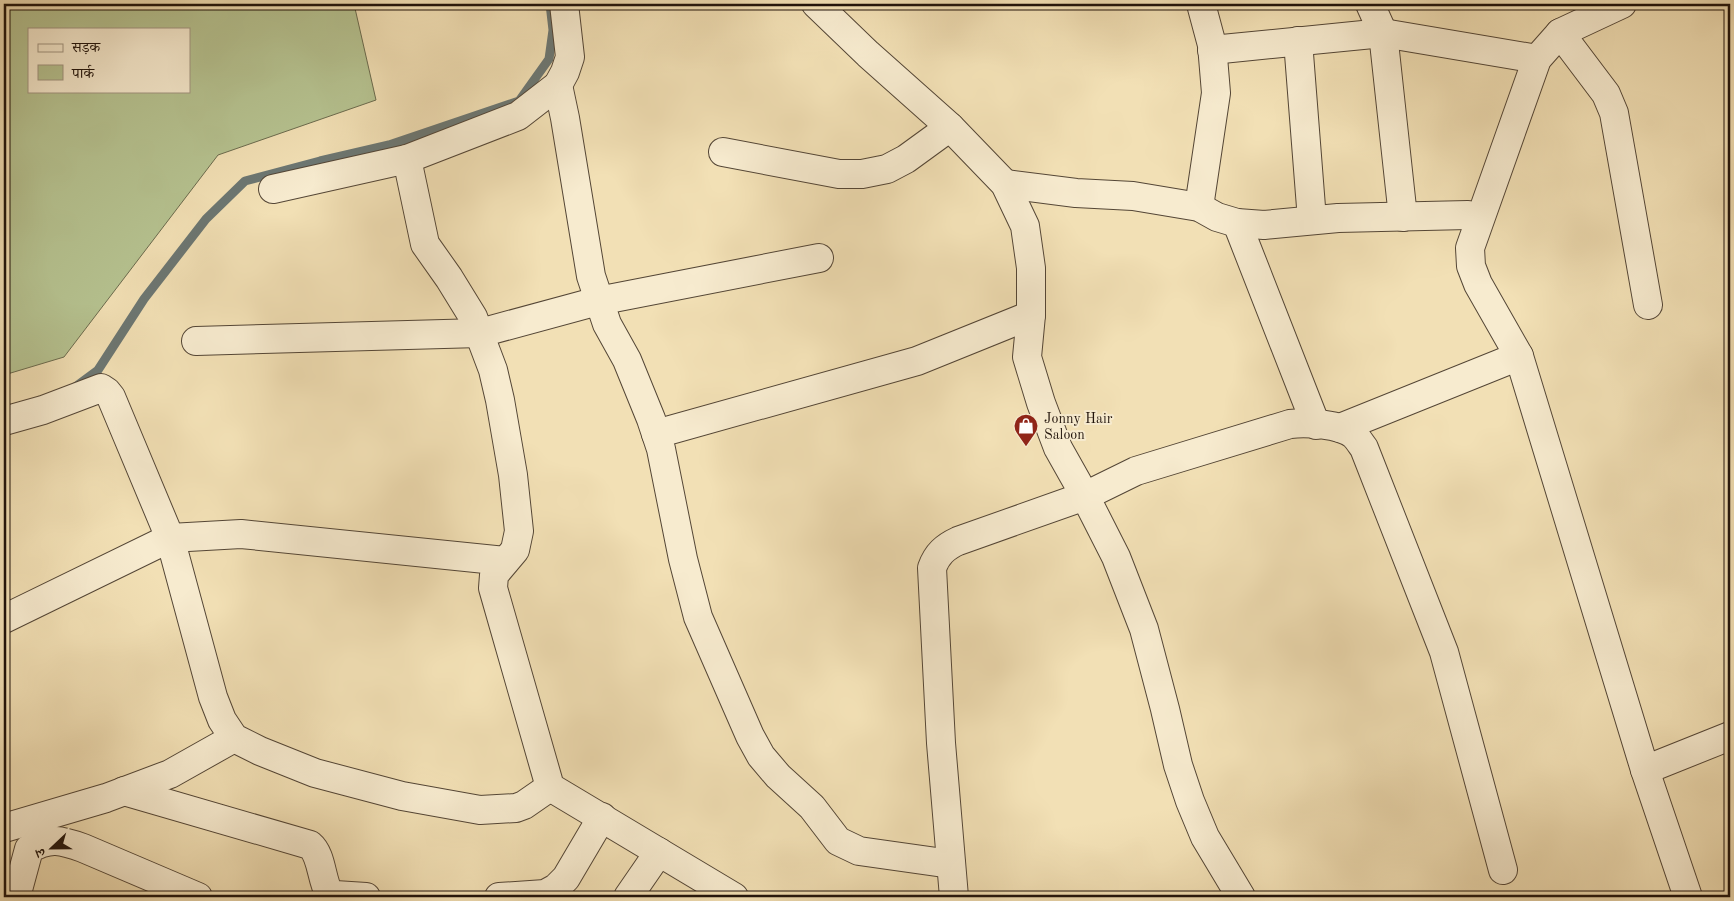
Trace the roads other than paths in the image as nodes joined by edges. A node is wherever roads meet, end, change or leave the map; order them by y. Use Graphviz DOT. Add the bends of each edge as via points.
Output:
graph roads {
  1 [pos="816,4"];
  2 [pos="1201,4"];
  3 [pos="1370,4"];
  4 [pos="1622,4"];
  5 [pos="568,6"];
  6 [pos="1383,33"];
  7 [pos="1560,33"];
  8 [pos="1298,41"];
  9 [pos="1212,50"];
  10 [pos="1538,59"];
  11 [pos="558,85"];
  12 [pos="518,116"];
  13 [pos="566,118"];
  14 [pos="950,127"];
  15 [pos="723,152"];
  16 [pos="407,159"];
  17 [pos="1005,184"];
  18 [pos="273,189"];
  19 [pos="1199,207"];
  20 [pos="1468,215"];
  21 [pos="1403,217"];
  22 [pos="1312,220"];
  23 [pos="1236,223"];
  24 [pos="819,258"];
  25 [pos="598,301"];
  26 [pos="1648,305"];
  27 [pos="1031,315"];
  28 [pos="480,333"];
  29 [pos="196,341"];
  30 [pos="1519,356"];
  31 [pos="4,420"];
  32 [pos="1328,426"];
  33 [pos="656,434"];
  34 [pos="1086,496"];
  35 [pos="170,538"];
  36 [pos="505,560"];
  37 [pos="4,619"];
  38 [pos="1730,736"];
  39 [pos="234,738"];
  40 [pos="1645,770"];
  41 [pos="550,787"];
  42 [pos="124,791"];
  43 [pos="602,818"];
  44 [pos="4,828"];
  45 [pos="660,852"];
  46 [pos="951,864"];
  47 [pos="1503,870"];
  48 [pos="729,895"];
  49 [pos="16,897"];
  50 [pos="198,897"];
  51 [pos="366,897"];
  52 [pos="499,897"];
  53 [pos="628,897"];
  54 [pos="954,897"];
  55 [pos="1241,897"];
  56 [pos="1688,897"];
  1 -- 14 [label="street"];
  2 -- 9 [label="street"];
  3 -- 6 [label="street"];
  4 -- 7 [label="street"];
  5 -- 11 [label="street" via="570,57"];
  6 -- 8 [label="street"];
  6 -- 10 [label="street"];
  6 -- 21 [label="street"];
  7 -- 10 [label="street"];
  7 -- 26 [label="street" via="1606,94 1614,112"];
  8 -- 9 [label="street"];
  8 -- 22 [label="street"];
  9 -- 19 [label="street" via="1216,94"];
  10 -- 30 [label="street" via="1470,248 1471,266 1478,284"];
  11 -- 12 [label="street"];
  11 -- 13 [label="street"];
  12 -- 13 [label="street"];
  12 -- 16 [label="street"];
  13 -- 25 [label="street" via="591,276"];
  14 -- 15 [label="street" via="893,166 862,174 839,174"];
  14 -- 17 [label="street"];
  16 -- 18 [label="street"];
  16 -- 28 [label="street" via="425,244 473,316"];
  17 -- 19 [label="street" via="1133,196"];
  17 -- 27 [label="street" via="1025,226 1031,268"];
  19 -- 23 [label="street"];
  20 -- 21 [label="street"];
  21 -- 22 [label="street"];
  22 -- 23 [label="street" via="1264,225"];
  23 -- 32 [label="street"];
  24 -- 25 [label="street"];
  25 -- 28 [label="street"];
  25 -- 33 [label="street" via="627,360"];
  27 -- 33 [label="street" via="917,361"];
  27 -- 34 [label="street" via="1027,357 1058,448"];
  28 -- 29 [label="street"];
  28 -- 36 [label="street" via="498,386 513,475 519,531 515,550"];
  30 -- 32 [label="street"];
  30 -- 40 [label="street"];
  31 -- 35 [label="street" via="43,410 101,388 107,392"];
  32 -- 34 [label="street" via="1290,424 1136,472"];
  32 -- 47 [label="street" via="1354,436 1364,448 1444,652"];
  33 -- 46 [label="street" via="698,617 761,756 812,807 838,840 859,852"];
  34 -- 46 [label="street" via="958,541 940,553 932,568"];
  34 -- 55 [label="street" via="1116,557 1144,629 1190,802 1205,837"];
  35 -- 36 [label="street" via="241,534"];
  35 -- 37 [label="street"];
  35 -- 39 [label="street" via="213,697"];
  36 -- 41 [label="street" via="494,575 493,588"];
  38 -- 40 [label="street"];
  39 -- 41 [label="street" via="315,772 402,796 480,810 516,808"];
  39 -- 42 [label="street" via="170,774"];
  40 -- 56 [label="street"];
  41 -- 43 [label="street"];
  42 -- 44 [label="street"];
  42 -- 51 [label="street" via="310,846 318,855 329,893"];
  43 -- 45 [label="street"];
  43 -- 52 [label="street" via="566,878 556,888 545,894"];
  45 -- 48 [label="street"];
  45 -- 53 [label="street"];
  46 -- 54 [label="street"];
  49 -- 50 [label="street" via="29,849 40,842 53,840 83,848"];
}
